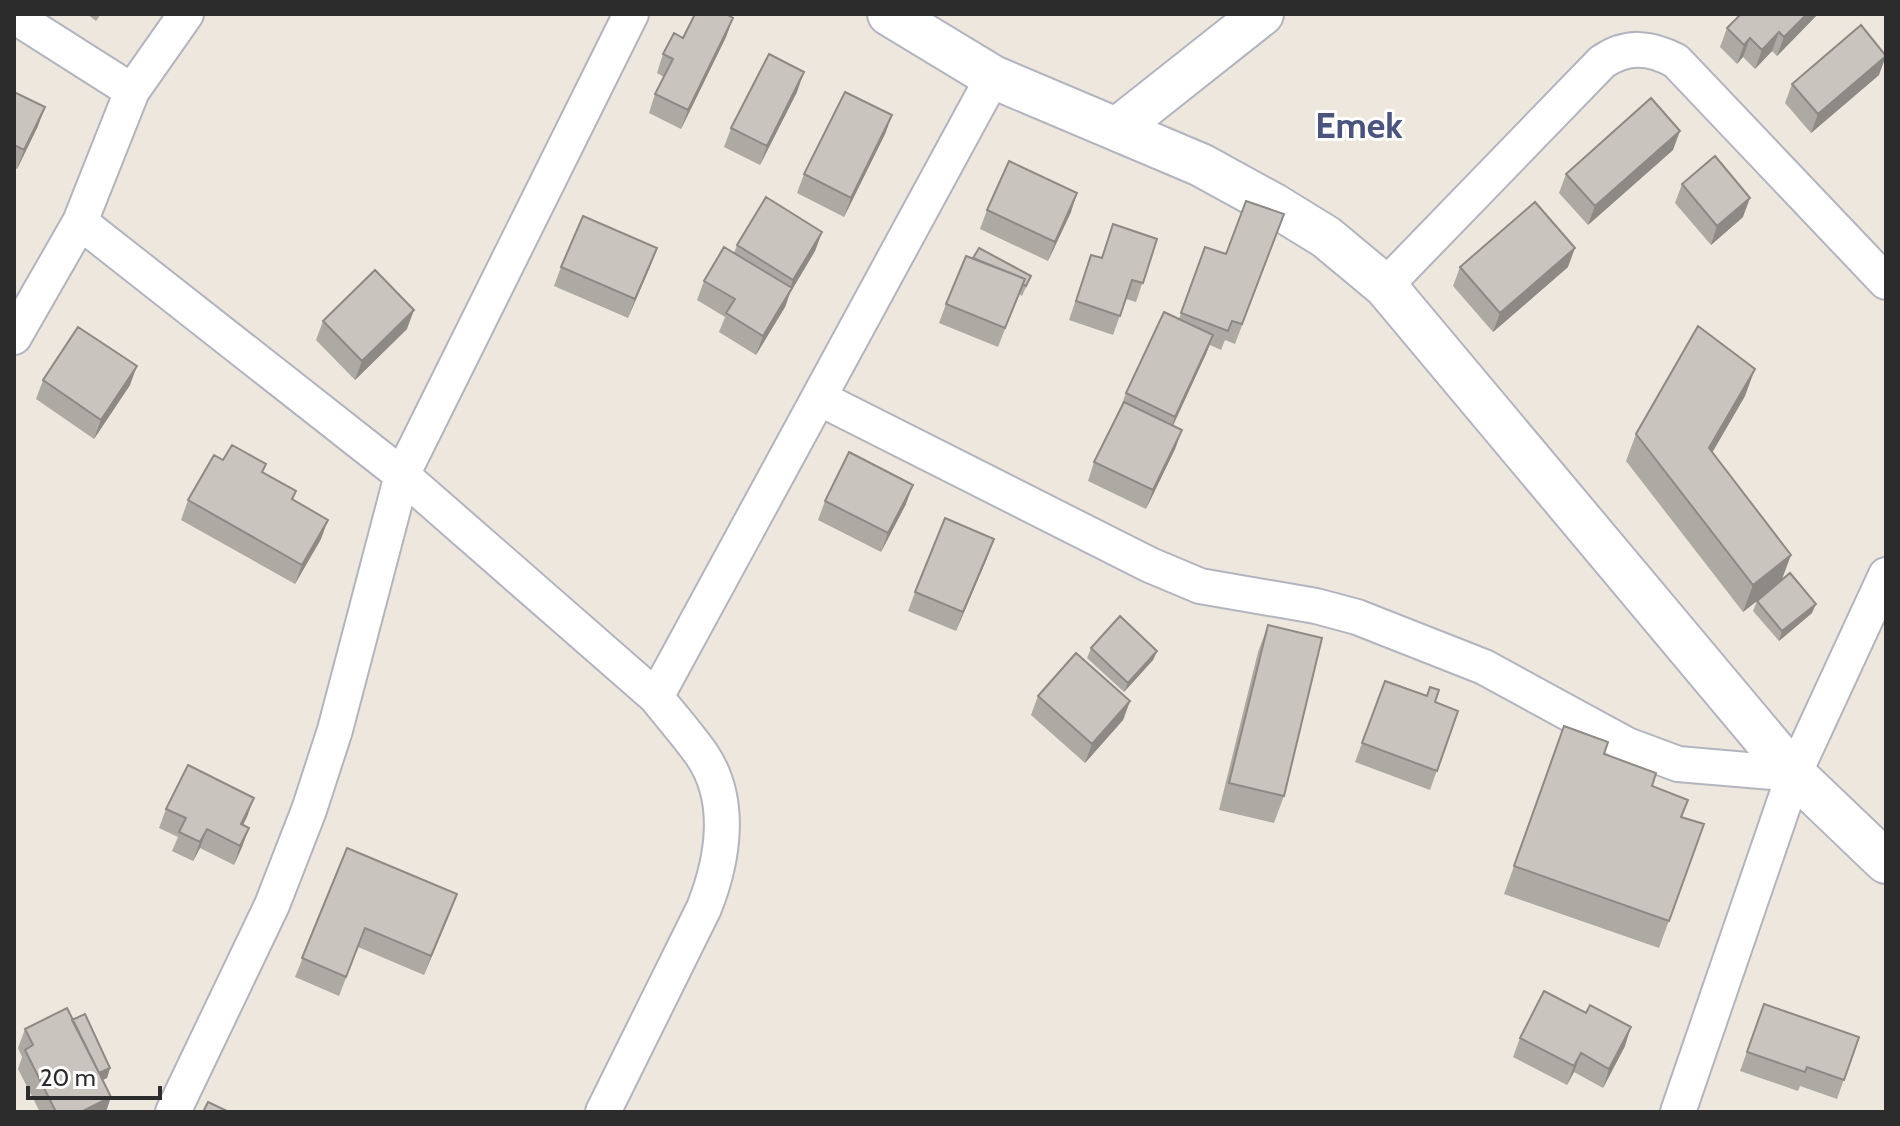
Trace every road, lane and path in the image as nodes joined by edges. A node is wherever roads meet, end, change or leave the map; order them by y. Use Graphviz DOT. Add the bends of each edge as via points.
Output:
graph roads {
  1 [pos="186,14"];
  2 [pos="631,14"];
  3 [pos="889,14"];
  4 [pos="1262,14"];
  5 [pos="14,16"];
  6 [pos="993,77"];
  7 [pos="132,91"];
  8 [pos="1118,128"];
  9 [pos="80,222"];
  10 [pos="1886,282"];
  11 [pos="1385,286"];
  12 [pos="14,337"];
  13 [pos="819,398"];
  14 [pos="402,475"];
  15 [pos="1886,575"];
  16 [pos="656,697"];
  17 [pos="1794,774"];
  18 [pos="1886,862"];
  19 [pos="173,1112"];
  20 [pos="603,1112"];
  21 [pos="1678,1112"];
  1 -- 7 [label="street"];
  2 -- 14 [label="street"];
  3 -- 6 [label="street"];
  4 -- 8 [label="street"];
  5 -- 7 [label="street"];
  6 -- 8 [label="street"];
  6 -- 13 [label="street"];
  7 -- 9 [label="street"];
  8 -- 11 [label="street" via="1274,205 1326,237"];
  9 -- 12 [label="street"];
  9 -- 14 [label="street"];
  10 -- 11 [label="street" via="1676,61 1640,49 1602,62"];
  11 -- 17 [label="street"];
  13 -- 16 [label="street"];
  13 -- 17 [label="street" via="1200,586 1357,617 1484,667 1627,745 1678,764"];
  14 -- 16 [label="street"];
  14 -- 19 [label="street" via="309,810 272,905"];
  15 -- 17 [label="street"];
  16 -- 20 [label="street" via="704,757 719,795 723,836 717,875 704,908"];
  17 -- 18 [label="street"];
  17 -- 21 [label="street"];
}
